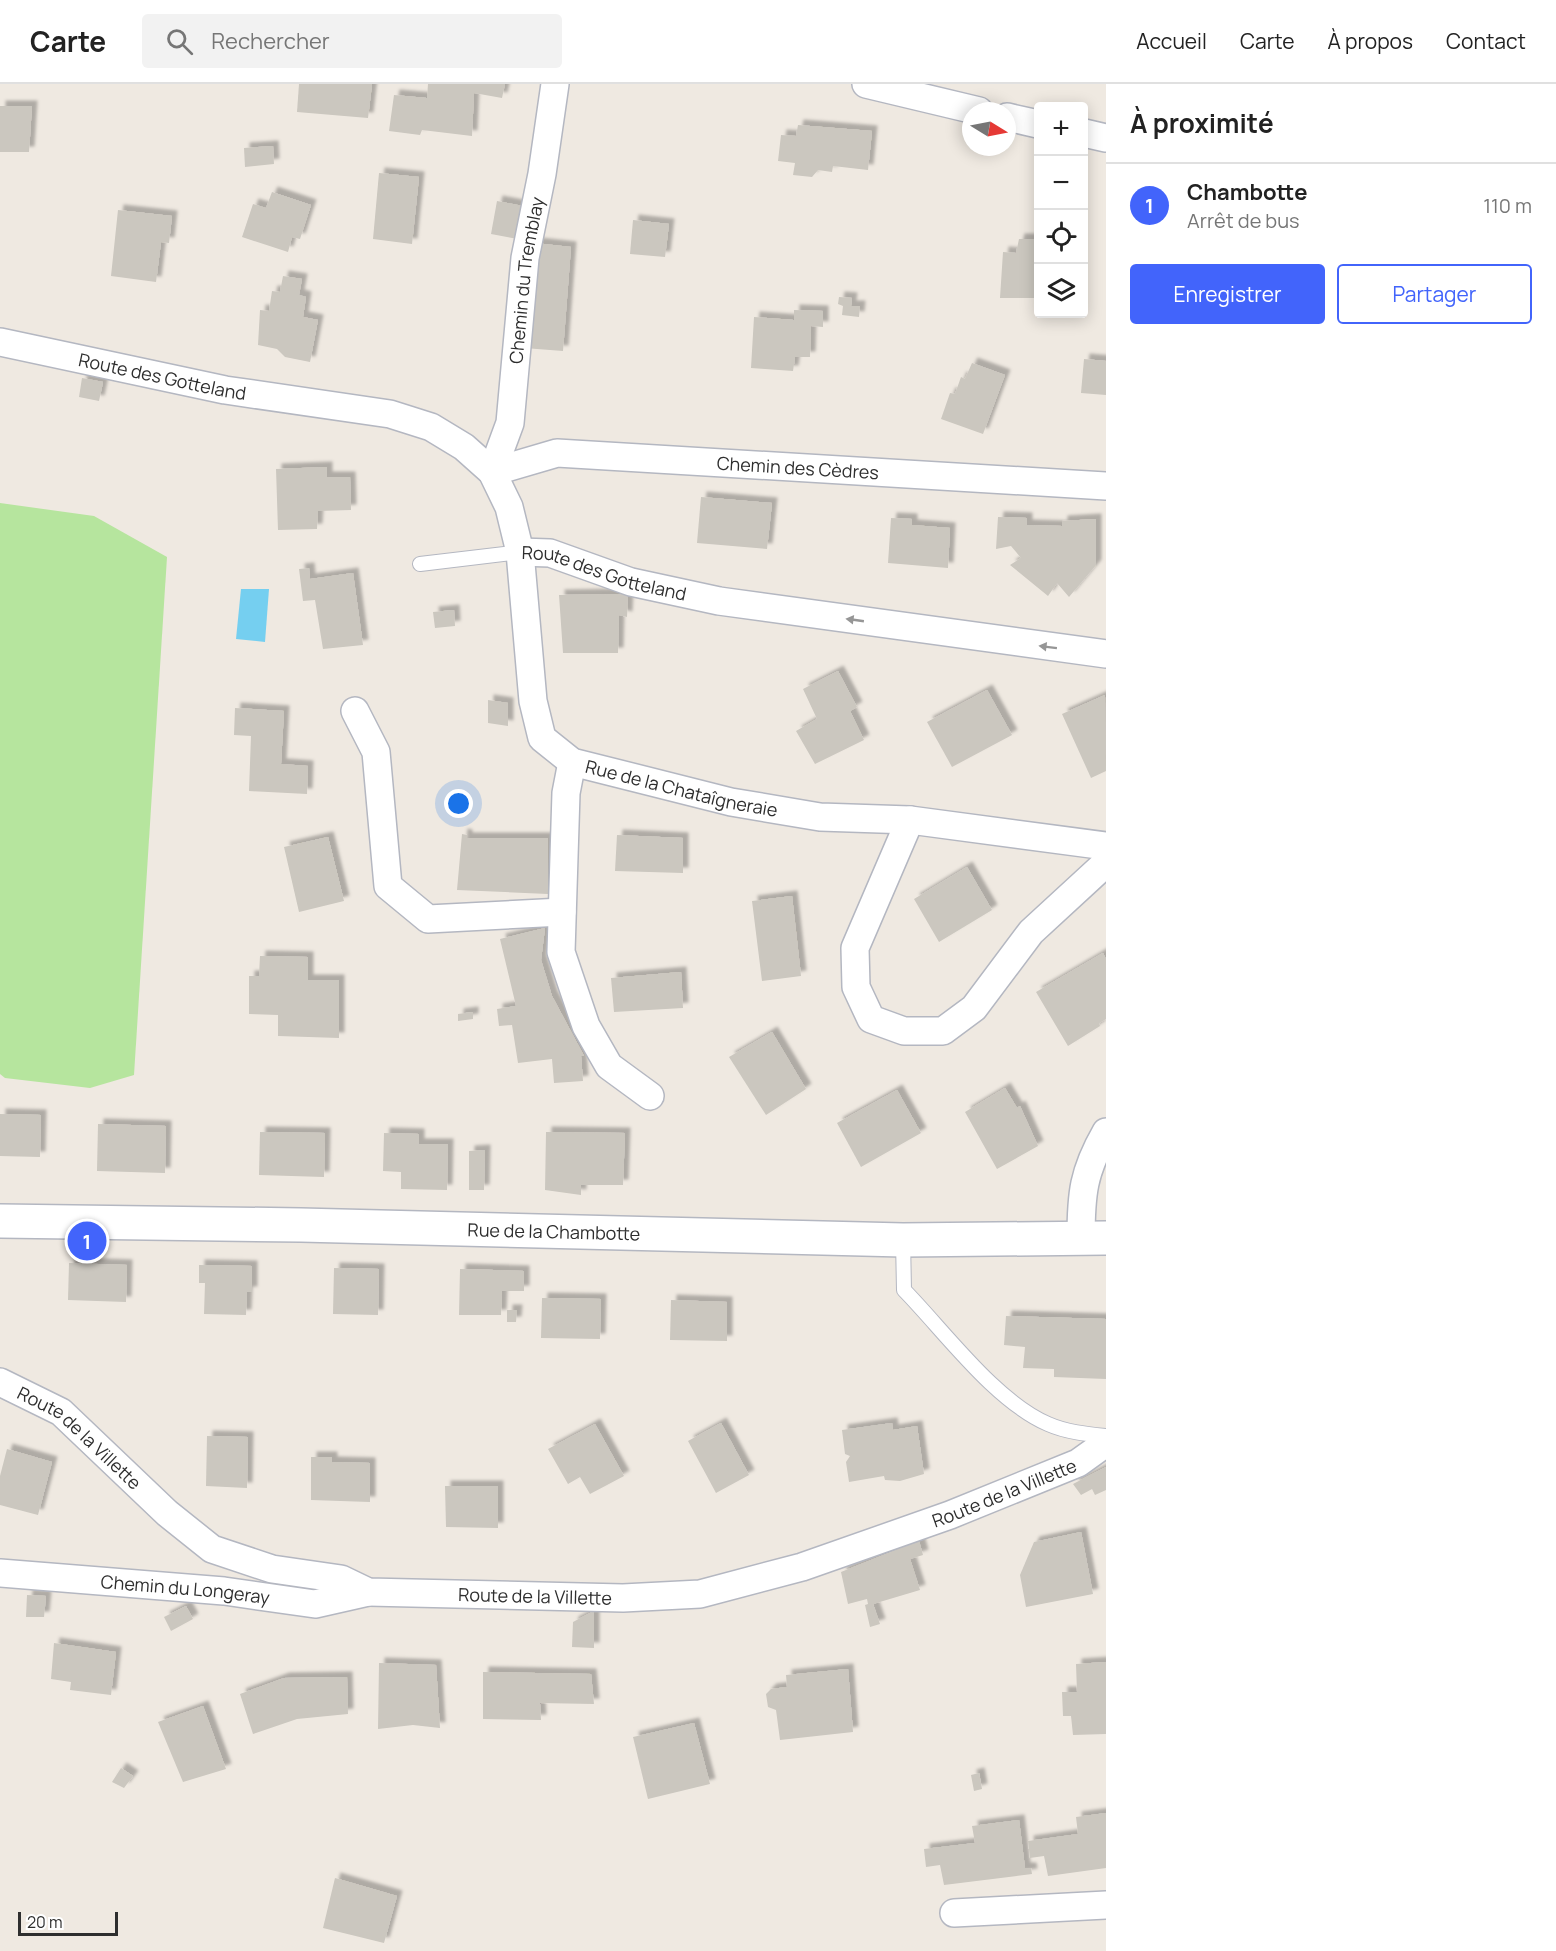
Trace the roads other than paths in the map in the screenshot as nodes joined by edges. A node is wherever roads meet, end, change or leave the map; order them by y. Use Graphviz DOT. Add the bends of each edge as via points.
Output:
graph roads {
  1 [pos="555,84"];
  2 [pos="866,84"];
  3 [pos="962,107"];
  4 [pos="1016,119"];
  5 [pos="1034,123"];
  6 [pos="1088,134"];
  7 [pos="1106,138"];
  8 [pos="0,342"];
  9 [pos="492,472"];
  10 [pos="1106,486"];
  11 [pos="520,552"];
  12 [pos="420,564"];
  13 [pos="1106,654"];
  14 [pos="355,711"];
  15 [pos="572,762"];
  16 [pos="910,820"];
  17 [pos="1106,846"];
  18 [pos="1106,863"];
  19 [pos="562,912"];
  20 [pos="650,1096"];
  21 [pos="1106,1132"];
  22 [pos="0,1221"];
  23 [pos="1094,1239"];
  24 [pos="903,1240"];
  25 [pos="0,1382"];
  26 [pos="1106,1436"];
  27 [pos="1106,1443"];
  28 [pos="0,1573"];
  29 [pos="368,1592"];
  30 [pos="1106,1905"];
  31 [pos="954,1913"];
  1 -- 9 [label="street, Chemin du Tremblay" via="525,258 510,423"];
  2 -- 3 [label="street"];
  4 -- 5 [label="street"];
  6 -- 7 [label="street"];
  8 -- 9 [label="street, Route des Gotteland" via="225,390 390,414 431,427 464,447"];
  9 -- 10 [label="street, Chemin des Cèdres" via="557,453"];
  9 -- 11 [label="street, Route des Gotteland" via="509,507"];
  11 -- 12 [label="lane"];
  13 -- 11 [label="street, Route des Gotteland, one-way" via="719,601 631,582 550,553"];
  11 -- 15 [label="street, Rue de la Chataîgneraie" via="533,701 542,738"];
  14 -- 19 [label="street" via="376,752 388,886 428,919"];
  15 -- 16 [label="street, Rue de la Chataîgneraie" via="732,802 820,817"];
  15 -- 19 [label="street" via="566,793"];
  16 -- 17 [label="street, Rue de la Chataîgneraie"];
  16 -- 18 [label="street" via="855,948 856,987 871,1019 904,1031 943,1031 974,1008 1031,932"];
  19 -- 20 [label="street" via="561,952 586,1026 609,1066"];
  21 -- 23 [label="street" via="1083,1180"];
  22 -- 24 [label="main road, Rue de la Chambotte" via="302,1224"];
  23 -- 24 [label="main road, Rue de la Chambotte"];
  24 -- 26 [label="lane" via="904,1290 1003,1395 1047,1424"];
  25 -- 29 [label="street, Route de la Villette" via="61,1412 167,1513 212,1549 272,1569 341,1579"];
  27 -- 29 [label="street, Route de la Villette" via="1078,1463 950,1515 802,1567 700,1594 623,1598"];
  28 -- 29 [label="street, Chemin du Longeray" via="224,1591 315,1604"];
  30 -- 31 [label="street"];
}
